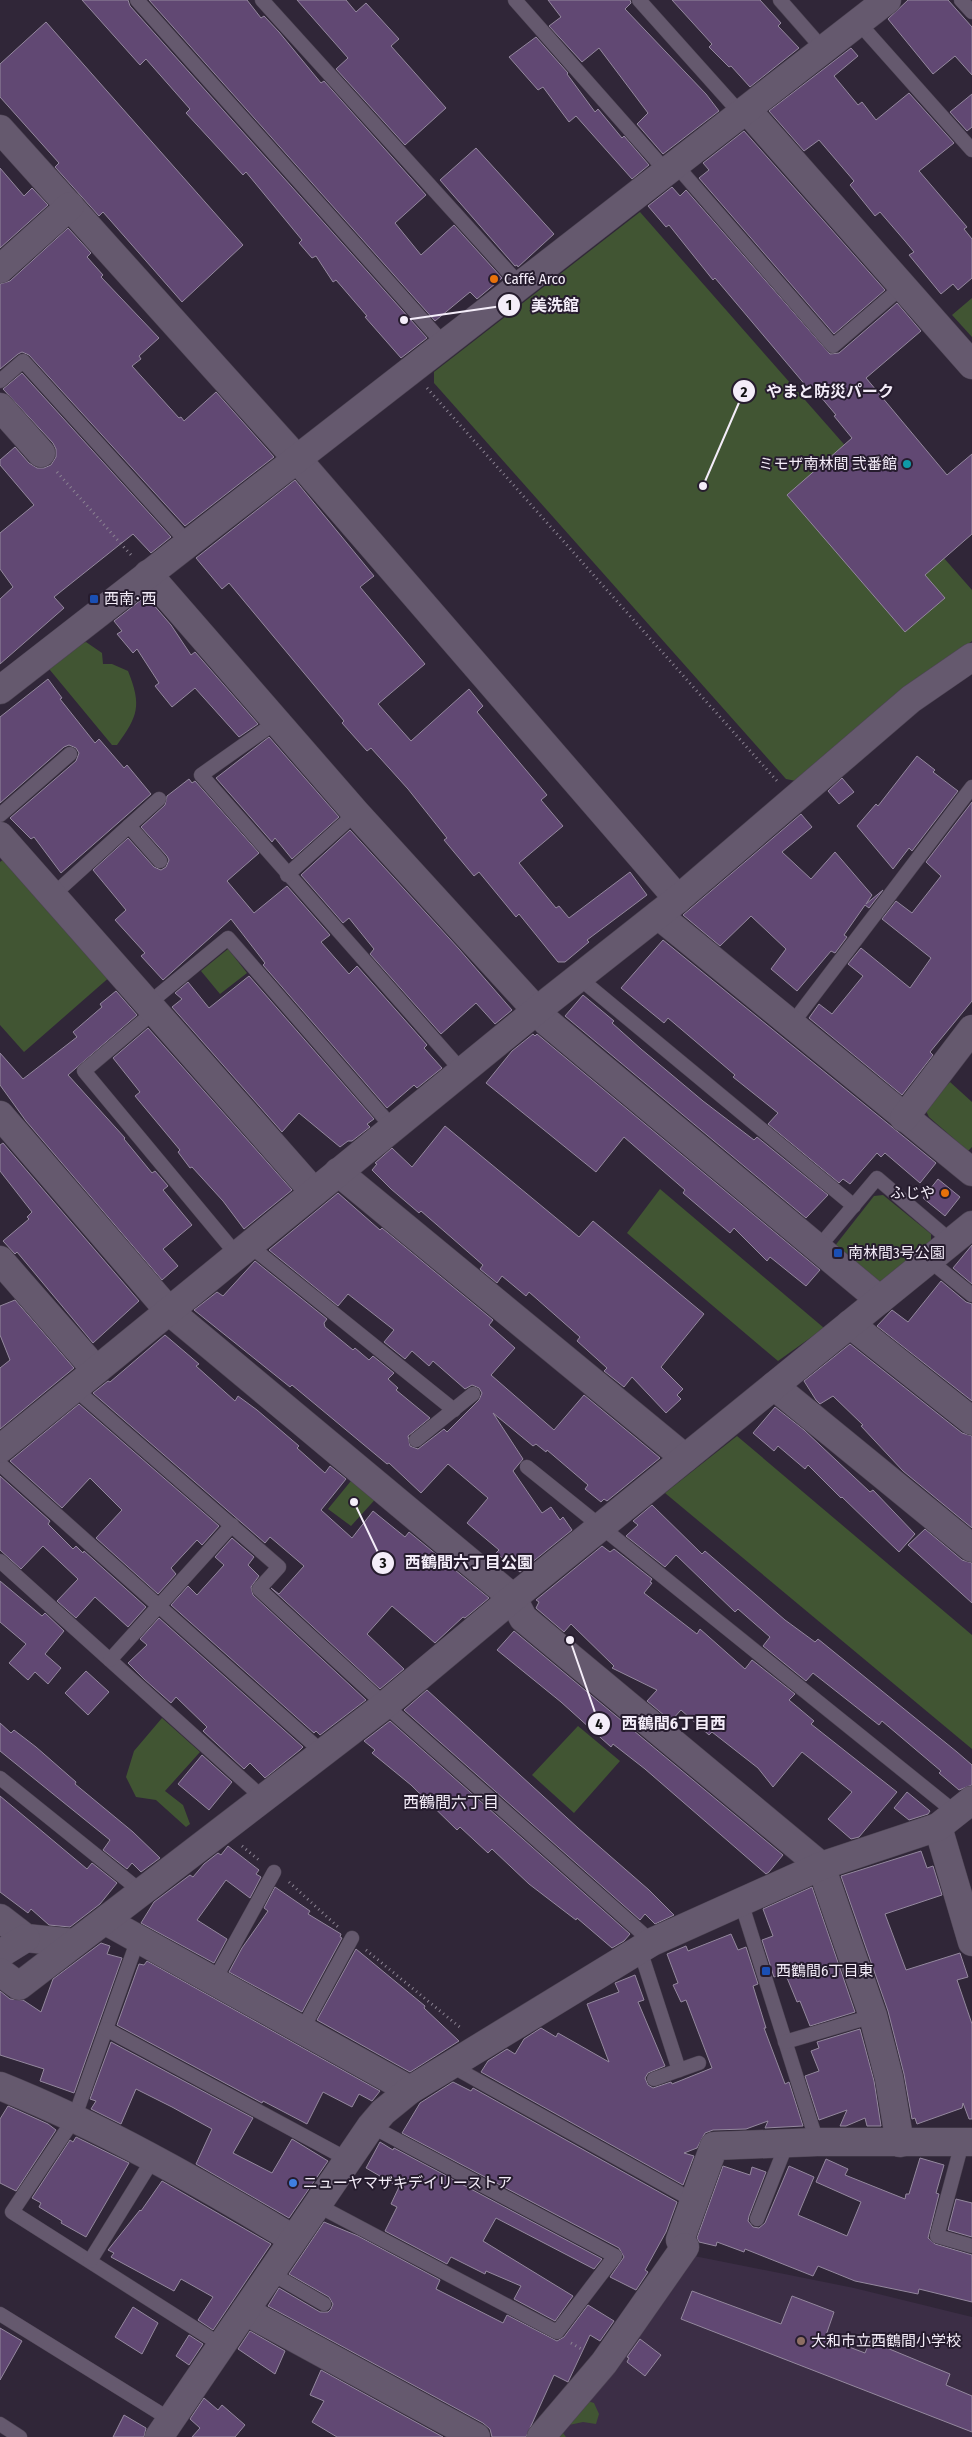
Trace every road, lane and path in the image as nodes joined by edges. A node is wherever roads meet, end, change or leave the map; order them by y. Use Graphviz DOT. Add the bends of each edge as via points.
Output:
graph roads {
  1 [pos="137,0"];
  2 [pos="262,0"];
  3 [pos="514,0"];
  4 [pos="639,0"];
  5 [pos="780,0"];
  6 [pos="887,0"];
  7 [pos="961,0"];
  8 [pos="972,12"];
  9 [pos="858,22"];
  10 [pos="823,49"];
  11 [pos="744,112"];
  12 [pos="0,129"];
  13 [pos="972,150"];
  14 [pos="670,168"];
  15 [pos="70,206"];
  16 [pos="0,269"];
  17 [pos="520,285"];
  18 [pos="903,286"];
  19 [pos="444,344"];
  20 [pos="972,364"];
  21 [pos="412,370"];
  22 [pos="0,381"];
  23 [pos="0,407"];
  24 [pos="41,453"];
  25 [pos="298,460"];
  26 [pos="189,544"];
  27 [pos="148,574"];
  28 [pos="972,657"];
  29 [pos="0,690"];
  30 [pos="276,722"];
  31 [pos="70,754"];
  32 [pos="972,787"];
  33 [pos="159,799"];
  34 [pos="794,800"];
  35 [pos="356,813"];
  36 [pos="0,815"];
  37 [pos="129,826"];
  38 [pos="0,836"];
  39 [pos="160,861"];
  40 [pos="287,875"];
  41 [pos="53,896"];
  42 [pos="668,907"];
  43 [pos="578,977"];
  44 [pos="152,1008"];
  45 [pos="536,1011"];
  46 [pos="791,1025"];
  47 [pos="971,1032"];
  48 [pos="462,1072"];
  49 [pos="0,1115"];
  50 [pos="904,1118"];
  51 [pos="392,1128"];
  52 [pos="338,1172"];
  53 [pos="972,1172"];
  54 [pos="314,1192"];
  55 [pos="854,1206"];
  56 [pos="962,1233"];
  57 [pos="818,1248"];
  58 [pos="244,1250"];
  59 [pos="0,1260"];
  60 [pos="929,1260"];
  61 [pos="972,1295"];
  62 [pos="880,1300"];
  63 [pos="169,1311"];
  64 [pos="850,1324"];
  65 [pos="96,1370"];
  66 [pos="774,1386"];
  67 [pos="74,1388"];
  68 [pos="473,1394"];
  69 [pos="454,1410"];
  70 [pos="972,1421"];
  71 [pos="416,1440"];
  72 [pos="0,1449"];
  73 [pos="685,1458"];
  74 [pos="0,1464"];
  75 [pos="527,1467"];
  76 [pos="232,1525"];
  77 [pos="600,1527"];
  78 [pos="972,1548"];
  79 [pos="0,1561"];
  80 [pos="513,1598"];
  81 [pos="158,1607"];
  82 [pos="110,1660"];
  83 [pos="385,1705"];
  84 [pos="322,1752"];
  85 [pos="0,1778"];
  86 [pos="263,1798"];
  87 [pos="955,1814"];
  88 [pos="821,1866"];
  89 [pos="274,1872"];
  90 [pos="142,1893"];
  91 [pos="741,1902"];
  92 [pos="0,1918"];
  93 [pos="106,1921"];
  94 [pos="26,1938"];
  95 [pos="352,1938"];
  96 [pos="138,1939"];
  97 [pos="972,1942"];
  98 [pos="74,1943"];
  99 [pos="646,1946"];
  100 [pos="0,1954"];
  101 [pos="0,1972"];
  102 [pos="214,1981"];
  103 [pos="873,2016"];
  104 [pos="106,2029"];
  105 [pos="302,2030"];
  106 [pos="785,2042"];
  107 [pos="699,2063"];
  108 [pos="450,2065"];
  109 [pos="679,2070"];
  110 [pos="654,2079"];
  111 [pos="0,2086"];
  112 [pos="410,2090"];
  113 [pos="74,2119"];
  114 [pos="371,2126"];
  115 [pos="787,2142"];
  116 [pos="818,2142"];
  117 [pos="900,2143"];
  118 [pos="967,2143"];
  119 [pos="153,2159"];
  120 [pos="347,2160"];
  121 [pos="694,2201"];
  122 [pos="317,2204"];
  123 [pos="758,2219"];
  124 [pos="293,2239"];
  125 [pos="972,2246"];
  126 [pos="90,2261"];
  127 [pos="271,2273"];
  128 [pos="324,2304"];
  129 [pos="245,2311"];
  130 [pos="0,2314"];
  131 [pos="221,2345"];
  132 [pos="0,2424"];
  133 [pos="165,2428"];
  134 [pos="20,2437"];
  135 [pos="476,2437"];
  136 [pos="541,2437"];
  1 -- 19 [label="lane"];
  2 -- 17 [label="lane"];
  3 -- 14 [label="lane"];
  4 -- 11 [label="lane"];
  5 -- 10 [label="lane"];
  6 -- 9 [label="street"];
  7 -- 8 [label="lane"];
  9 -- 10 [label="street"];
  9 -- 13 [label="lane"];
  10 -- 11 [label="street"];
  11 -- 14 [label="street"];
  11 -- 18 [label="street"];
  12 -- 15 [label="street"];
  14 -- 17 [label="street"];
  14 -- 18 [label="lane" via="833,346"];
  15 -- 16 [label="street"];
  15 -- 25 [label="street"];
  17 -- 19 [label="street"];
  18 -- 20 [label="street"];
  19 -- 21 [label="street"];
  21 -- 25 [label="street"];
  21 -- 34 [label="path"];
  22 -- 26 [label="lane" via="23,361"];
  23 -- 24 [label="street"];
  24 -- 27 [label="path"];
  25 -- 26 [label="street"];
  25 -- 42 [label="street"];
  26 -- 27 [label="street"];
  27 -- 29 [label="street"];
  27 -- 30 [label="street"];
  28 -- 34 [label="street" via="911,699"];
  30 -- 35 [label="street"];
  30 -- 40 [label="lane" via="201,775"];
  31 -- 36 [label="lane"];
  32 -- 46 [label="lane"];
  33 -- 37 [label="lane"];
  34 -- 42 [label="street"];
  35 -- 40 [label="lane"];
  35 -- 45 [label="street"];
  37 -- 39 [label="lane"];
  37 -- 41 [label="lane"];
  38 -- 41 [label="street"];
  40 -- 48 [label="lane"];
  41 -- 44 [label="street"];
  42 -- 43 [label="street"];
  42 -- 46 [label="street"];
  43 -- 45 [label="street"];
  43 -- 55 [label="lane"];
  44 -- 51 [label="lane" via="228,938"];
  44 -- 54 [label="street"];
  44 -- 58 [label="lane" via="84,1071"];
  45 -- 48 [label="street"];
  45 -- 57 [label="street"];
  46 -- 50 [label="street"];
  47 -- 50 [label="street"];
  48 -- 51 [label="street"];
  49 -- 63 [label="street"];
  50 -- 53 [label="street"];
  51 -- 52 [label="street"];
  52 -- 54 [label="street"];
  52 -- 73 [label="street"];
  54 -- 58 [label="street"];
  55 -- 56 [label="lane" via="877,1178"];
  55 -- 57 [label="lane"];
  56 -- 60 [label="street"];
  57 -- 62 [label="street"];
  58 -- 63 [label="street"];
  58 -- 69 [label="lane"];
  59 -- 65 [label="street"];
  60 -- 61 [label="lane"];
  60 -- 62 [label="street"];
  62 -- 64 [label="street"];
  63 -- 65 [label="street"];
  63 -- 80 [label="street"];
  64 -- 66 [label="street"];
  64 -- 70 [label="street"];
  65 -- 67 [label="street"];
  66 -- 73 [label="street"];
  66 -- 78 [label="street"];
  67 -- 72 [label="street"];
  67 -- 76 [label="lane"];
  68 -- 69 [label="lane"];
  69 -- 71 [label="lane"];
  73 -- 77 [label="street"];
  74 -- 81 [label="lane"];
  75 -- 77 [label="lane"];
  76 -- 81 [label="lane"];
  76 -- 83 [label="lane" via="278,1568 259,1589"];
  77 -- 80 [label="street"];
  77 -- 87 [label="lane"];
  79 -- 82 [label="lane"];
  80 -- 83 [label="street"];
  80 -- 88 [label="street" via="523,1618"];
  81 -- 82 [label="lane"];
  81 -- 84 [label="lane"];
  82 -- 86 [label="lane"];
  83 -- 84 [label="street"];
  83 -- 99 [label="lane"];
  84 -- 86 [label="street"];
  85 -- 90 [label="lane"];
  86 -- 90 [label="street"];
  87 -- 88 [label="street"];
  87 -- 97 [label="street"];
  88 -- 91 [label="street"];
  88 -- 103 [label="street"];
  89 -- 102 [label="lane"];
  90 -- 93 [label="street"];
  91 -- 99 [label="street"];
  91 -- 106 [label="lane"];
  92 -- 94 [label="street"];
  93 -- 96 [label="street"];
  93 -- 98 [label="street"];
  94 -- 98 [label="street"];
  94 -- 100 [label="street"];
  95 -- 105 [label="lane"];
  96 -- 102 [label="street"];
  96 -- 104 [label="lane"];
  98 -- 101 [label="street" via="19,1986"];
  99 -- 108 [label="street"];
  99 -- 109 [label="lane"];
  102 -- 105 [label="street"];
  103 -- 106 [label="lane"];
  103 -- 117 [label="street" via="889,2078"];
  104 -- 113 [label="lane"];
  104 -- 120 [label="lane"];
  105 -- 112 [label="street"];
  106 -- 116 [label="lane"];
  107 -- 109 [label="lane"];
  108 -- 112 [label="street"];
  108 -- 121 [label="lane"];
  109 -- 110 [label="lane"];
  111 -- 113 [label="street"];
  112 -- 114 [label="street"];
  113 -- 119 [label="street"];
  113 -- 126 [label="lane" via="12,2212"];
  114 -- 120 [label="street"];
  114 -- 122 [label="lane" via="615,2256 557,2332"];
  115 -- 116 [label="street"];
  115 -- 121 [label="street" via="714,2146"];
  115 -- 123 [label="lane"];
  116 -- 117 [label="street"];
  117 -- 118 [label="street"];
  118 -- 125 [label="lane" via="937,2236"];
  119 -- 124 [label="street" via="225,2197"];
  119 -- 126 [label="lane"];
  120 -- 122 [label="street"];
  121 -- 136 [label="street" via="683,2243 604,2363"];
  122 -- 124 [label="street"];
  124 -- 127 [label="street"];
  126 -- 131 [label="lane"];
  127 -- 128 [label="lane"];
  127 -- 129 [label="street"];
  129 -- 131 [label="street"];
  129 -- 135 [label="street"];
  130 -- 133 [label="lane"];
  131 -- 133 [label="street"];
  132 -- 134 [label="lane"];
}
